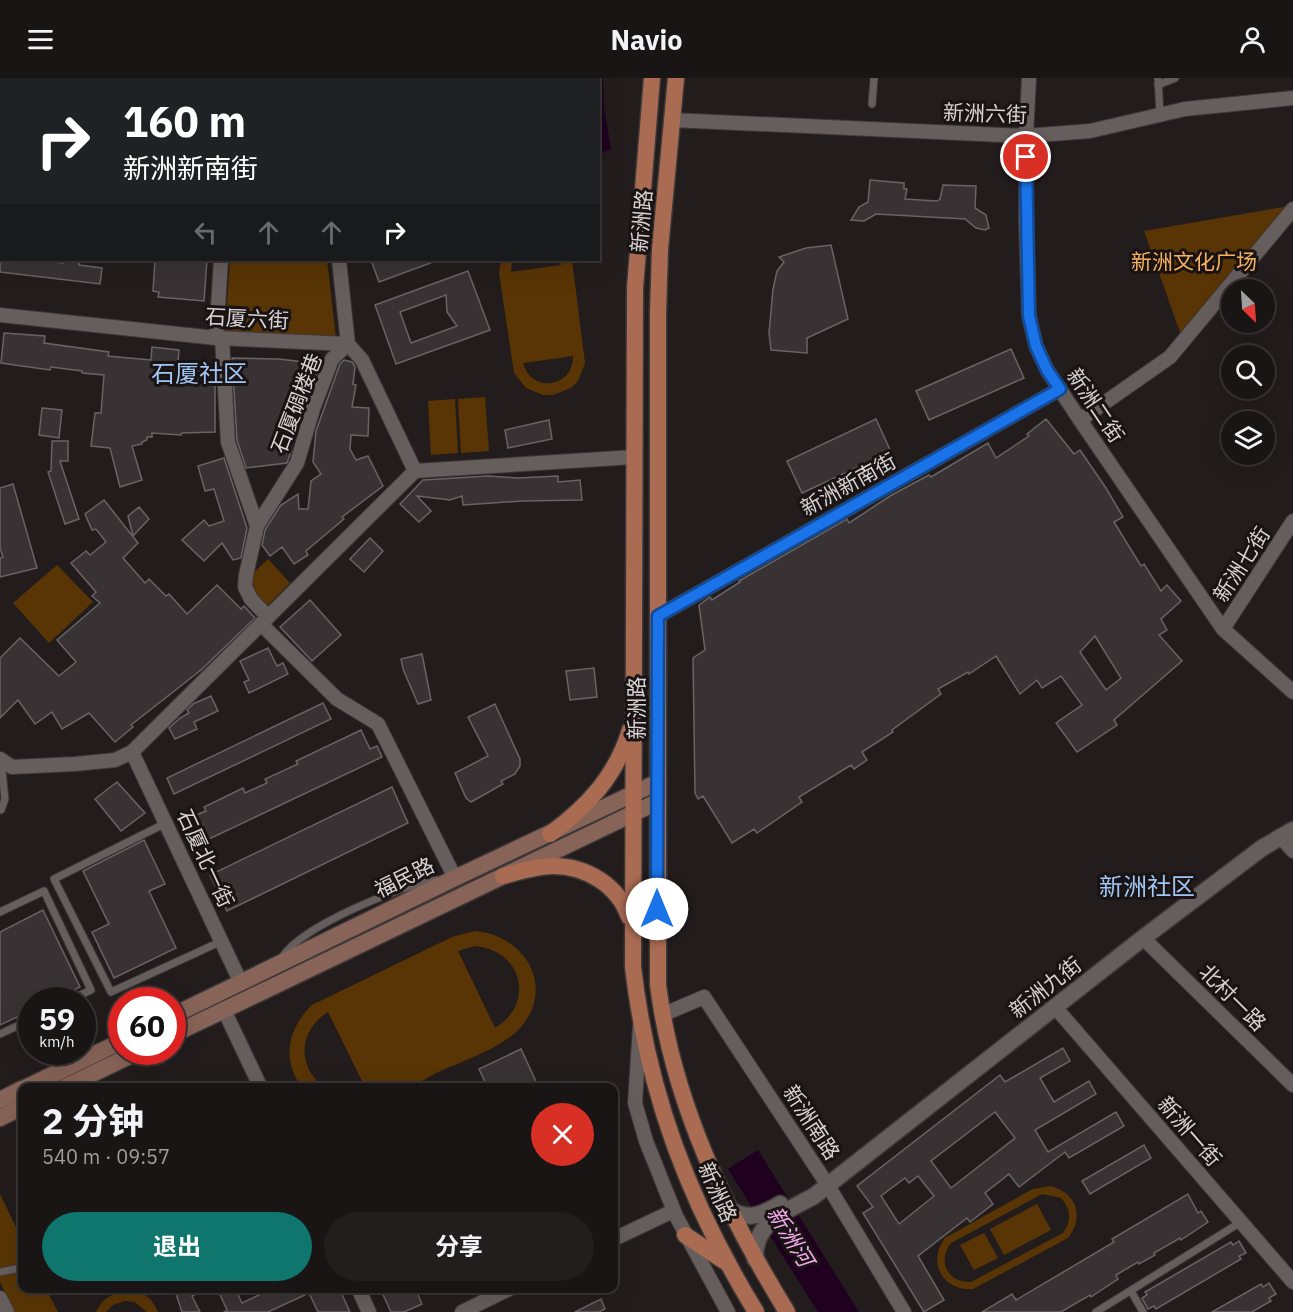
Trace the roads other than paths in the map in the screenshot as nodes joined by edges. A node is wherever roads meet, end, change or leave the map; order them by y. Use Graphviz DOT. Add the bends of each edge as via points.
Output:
graph roads {
  1 [pos="652,78"];
  2 [pos="676,78"];
  3 [pos="874,78"];
  4 [pos="1029,78"];
  5 [pos="1175,78"];
  6 [pos="1158,81"];
  7 [pos="1293,98"];
  8 [pos="872,104"];
  9 [pos="1161,115"];
  10 [pos="672,120"];
  11 [pos="1026,136"];
  12 [pos="1293,209"];
  13 [pos="221,261"];
  14 [pos="339,261"];
  15 [pos="0,315"];
  16 [pos="219,338"];
  17 [pos="348,344"];
  18 [pos="1060,389"];
  19 [pos="1080,420"];
  20 [pos="634,457"];
  21 [pos="415,471"];
  22 [pos="1293,521"];
  23 [pos="257,526"];
  24 [pos="658,616"];
  25 [pos="264,621"];
  26 [pos="1223,629"];
  27 [pos="1293,692"];
  28 [pos="634,718"];
  29 [pos="132,752"];
  30 [pos="1,760"];
  31 [pos="658,782"];
  32 [pos="634,794"];
  33 [pos="657,802"];
  34 [pos="1,810"];
  35 [pos="633,814"];
  36 [pos="166,823"];
  37 [pos="1287,833"];
  38 [pos="550,834"];
  39 [pos="1293,850"];
  40 [pos="503,876"];
  41 [pos="455,878"];
  42 [pos="0,912"];
  43 [pos="632,923"];
  44 [pos="1143,938"];
  45 [pos="222,941"];
  46 [pos="241,983"];
  47 [pos="90,987"];
  48 [pos="638,1003"];
  49 [pos="661,1007"];
  50 [pos="1055,1007"];
  51 [pos="186,1009"];
  52 [pos="224,1010"];
  53 [pos="640,1021"];
  54 [pos="18,1026"];
  55 [pos="186,1028"];
  56 [pos="0,1034"];
  57 [pos="108,1048"];
  58 [pos="111,1065"];
  59 [pos="34,1083"];
  60 [pos="73,1083"];
  61 [pos="259,1083"];
  62 [pos="1293,1085"];
  63 [pos="18,1091"];
  64 [pos="0,1100"];
  65 [pos="18,1109"];
  66 [pos="0,1118"];
  67 [pos="827,1184"];
  68 [pos="728,1208"];
  69 [pos="673,1211"];
  70 [pos="766,1218"];
  71 [pos="1241,1222"];
  72 [pos="685,1235"];
  73 [pos="618,1237"];
  74 [pos="755,1259"];
  75 [pos="728,1263"];
  76 [pos="18,1268"];
  77 [pos="0,1272"];
  78 [pos="1293,1282"];
  79 [pos="1131,1291"];
  80 [pos="360,1293"];
  81 [pos="501,1293"];
  82 [pos="0,1298"];
  83 [pos="7,1312"];
  84 [pos="369,1312"];
  85 [pos="462,1312"];
  86 [pos="728,1312"];
  87 [pos="756,1312"];
  88 [pos="787,1312"];
  89 [pos="904,1312"];
  90 [pos="1096,1312"];
  91 [pos="1143,1312"];
  1 -- 20 [label="main road, 新洲路" via="635,279"];
  2 -- 10 [label="main road, 新洲路"];
  3 -- 8 [label="lane"];
  4 -- 11 [label="street, 新洲二街"];
  5 -- 6 [label="lane"];
  6 -- 9 [label="lane"];
  7 -- 9 [label="street, 新洲六街"];
  9 -- 11 [label="street, 新洲六街" via="1090,130"];
  10 -- 11 [label="street, 新洲六街"];
  10 -- 24 [label="main road, 新洲路" via="658,313"];
  11 -- 18 [label="street, 新洲二街" via="1029,316 1036,346"];
  12 -- 19 [label="street" via="1170,357"];
  13 -- 16 [label="street"];
  14 -- 17 [label="street, 石厦碉楼巷"];
  15 -- 16 [label="street, 石厦六街"];
  16 -- 17 [label="street, 石厦六街"];
  16 -- 23 [label="street" via="228,442"];
  17 -- 21 [label="street" via="362,360"];
  17 -- 23 [label="street, 石厦碉楼巷" via="332,359 297,463"];
  18 -- 19 [label="street, 新洲二街"];
  18 -- 24 [label="street, 新洲新南街"];
  19 -- 26 [label="street, 新洲二街"];
  20 -- 21 [label="street"];
  20 -- 28 [label="main road, 新洲路"];
  21 -- 25 [label="street"];
  22 -- 26 [label="street, 新洲七街"];
  23 -- 25 [label="street, 石厦碉楼巷" via="245,587"];
  24 -- 31 [label="main road, 新洲路"];
  25 -- 29 [label="street"];
  25 -- 41 [label="street, 石厦碉楼巷" via="337,699 378,724"];
  26 -- 27 [label="street, 新洲二街"];
  28 -- 32 [label="main road, 新洲路"];
  28 -- 38 [label="main road" via="619,761 608,779 574,816"];
  29 -- 30 [label="street" via="115,760 85,764 12,767"];
  29 -- 36 [label="street, 石厦北一街"];
  30 -- 34 [label="lane" via="5,799"];
  31 -- 32 [label="main road, 福民路"];
  31 -- 33 [label="main road, 新洲路"];
  32 -- 35 [label="main road, 新洲路"];
  32 -- 38 [label="main road, 福民路"];
  33 -- 35 [label="main road, 福民路"];
  33 -- 49 [label="main road, 新洲路"];
  35 -- 40 [label="main road, 福民路"];
  35 -- 43 [label="main road, 新洲路"];
  36 -- 45 [label="street, 石厦北一街"];
  36 -- 45 [label="lane" via="54,879 111,992"];
  37 -- 39 [label="street"];
  37 -- 44 [label="street, 新洲九街"];
  38 -- 41 [label="main road, 福民路"];
  40 -- 43 [label="main road" via="553,866 580,870 607,884"];
  40 -- 52 [label="main road, 福民路"];
  41 -- 46 [label="main road, 福民路"];
  42 -- 47 [label="lane" via="44,891"];
  43 -- 48 [label="main road, 新洲路"];
  44 -- 50 [label="street, 新洲九街"];
  44 -- 62 [label="street, 北村一路"];
  45 -- 46 [label="street, 石厦北一街"];
  46 -- 51 [label="main road, 福民路"];
  48 -- 49 [label="main road"];
  48 -- 53 [label="main road, 新洲路"];
  49 -- 67 [label="street, 新洲南路" via="704,997"];
  49 -- 68 [label="main road, 新洲路" via="696,1131"];
  50 -- 67 [label="street, 新洲九街"];
  50 -- 71 [label="street, 新洲一街"];
  52 -- 55 [label="main road, 福民路"];
  52 -- 61 [label="street"];
  53 -- 69 [label="street" via="635,1103"];
  53 -- 75 [label="main road, 新洲路" via="675,1150"];
  54 -- 56 [label="lane"];
  57 -- 59 [label="main road"];
  58 -- 60 [label="main road"];
  63 -- 64 [label="main road"];
  65 -- 66 [label="main road"];
  67 -- 70 [label="street, 新洲九街"];
  67 -- 89 [label="street, 新洲南路"];
  68 -- 70 [label="street" via="746,1217"];
  68 -- 74 [label="main road, 新洲路"];
  69 -- 72 [label="street"];
  69 -- 73 [label="street"];
  70 -- 74 [label="street" via="757,1238"];
  71 -- 78 [label="street, 新洲一街"];
  71 -- 79 [label="lane"];
  72 -- 75 [label="main road"];
  72 -- 86 [label="street"];
  74 -- 88 [label="main road, 新洲路"];
  75 -- 87 [label="main road, 新洲路"];
  76 -- 77 [label="lane"];
  79 -- 90 [label="lane"];
  79 -- 91 [label="lane"];
  80 -- 84 [label="street"];
  81 -- 85 [label="street"];
  82 -- 83 [label="street"];
}
